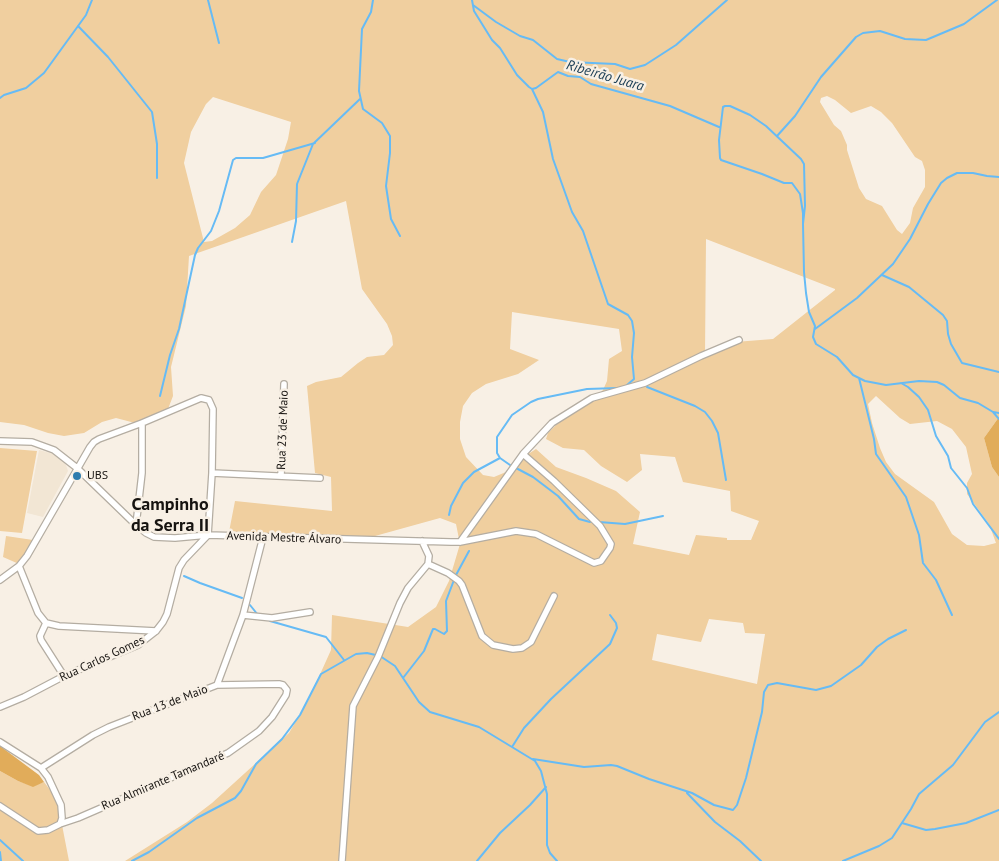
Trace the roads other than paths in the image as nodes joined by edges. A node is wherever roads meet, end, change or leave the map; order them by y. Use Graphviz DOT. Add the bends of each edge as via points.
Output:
graph roads {
  1 [pos="739,340"];
  2 [pos="284,384"];
  3 [pos="142,423"];
  4 [pos="0,441"];
  5 [pos="524,454"];
  6 [pos="78,468"];
  7 [pos="212,473"];
  8 [pos="281,476"];
  9 [pos="320,478"];
  10 [pos="136,525"];
  11 [pos="208,535"];
  12 [pos="263,537"];
  13 [pos="422,541"];
  14 [pos="460,542"];
  15 [pos="428,564"];
  16 [pos="19,566"];
  17 [pos="0,580"];
  18 [pos="554,596"];
  19 [pos="310,612"];
  20 [pos="243,615"];
  21 [pos="46,623"];
  22 [pos="156,631"];
  23 [pos="64,676"];
  24 [pos="217,685"];
  25 [pos="0,707"];
  26 [pos="0,742"];
  27 [pos="41,768"];
  28 [pos="0,806"];
  29 [pos="60,824"];
  30 [pos="342,861"];
  1 -- 5 [label="street" via="645,383 585,401 552,423"];
  2 -- 8 [label="street, Rua 23 de Maio"];
  3 -- 6 [label="street" via="99,439 90,447"];
  3 -- 7 [label="street" via="201,398 212,402"];
  3 -- 10 [label="street" via="142,473"];
  4 -- 6 [label="street, Avenida Mestre Álvaro" via="40,444"];
  5 -- 14 [label="street"];
  5 -- 14 [label="street, Avenida Mestre Álvaro" via="600,526 611,544 604,558 594,563 526,532"];
  6 -- 10 [label="street, Avenida Mestre Álvaro"];
  6 -- 16 [label="street"];
  7 -- 8 [label="street"];
  7 -- 11 [label="street"];
  8 -- 9 [label="street"];
  10 -- 11 [label="street, Avenida Mestre Álvaro" via="146,533 165,538"];
  11 -- 12 [label="street, Avenida Mestre Álvaro"];
  11 -- 22 [label="street, Rua Carlos Gomes" via="179,568 167,614"];
  12 -- 13 [label="street, Avenida Mestre Álvaro"];
  12 -- 20 [label="street, Rua 13 de Maio"];
  13 -- 14 [label="street, Avenida Mestre Álvaro"];
  13 -- 15 [label="street" via="429,556"];
  15 -- 18 [label="street" via="459,581 482,636 493,645 512,649 522,648 531,642"];
  15 -- 30 [label="street" via="400,603 352,712"];
  16 -- 17 [label="street"];
  16 -- 21 [label="street" via="38,613"];
  19 -- 20 [label="street" via="272,618"];
  20 -- 24 [label="street, Rua 13 de Maio"];
  21 -- 22 [label="street"];
  21 -- 23 [label="street" via="40,636"];
  22 -- 23 [label="street, Rua Carlos Gomes" via="138,645"];
  23 -- 25 [label="street, Rua Carlos Gomes"];
  24 -- 27 [label="street, Rua 13 de Maio" via="109,727"];
  24 -- 29 [label="street, Rua Almirante Tamandaré" via="279,684 287,690 272,717 259,731 228,753"];
  26 -- 27 [label="street"];
  27 -- 29 [label="street" via="61,806"];
  28 -- 29 [label="street" via="38,831"];
}
